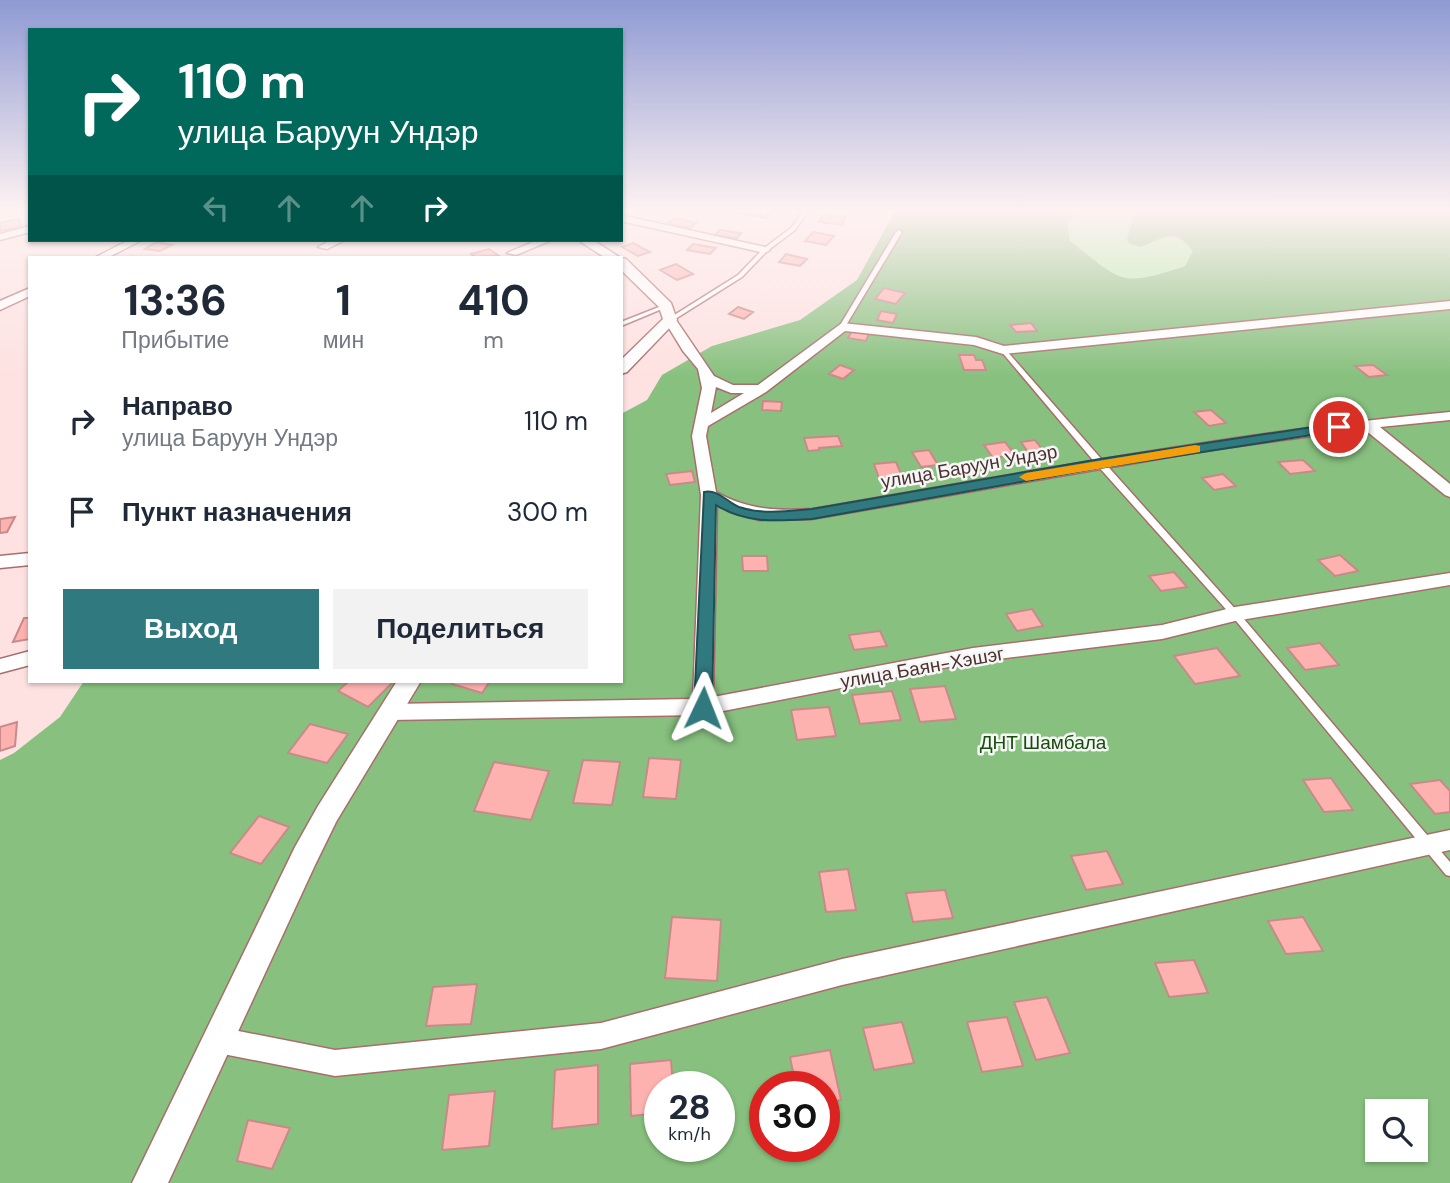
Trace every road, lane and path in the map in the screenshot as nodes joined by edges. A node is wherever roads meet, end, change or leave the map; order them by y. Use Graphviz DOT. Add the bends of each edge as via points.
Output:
graph roads {
  1 [pos="625,266"];
  2 [pos="749,266"];
  3 [pos="878,266"];
  4 [pos="28,292"];
  5 [pos="1450,305"];
  6 [pos="0,306"];
  7 [pos="668,313"];
  8 [pos="623,324"];
  9 [pos="842,327"];
  10 [pos="1003,350"];
  11 [pos="623,367"];
  12 [pos="708,378"];
  13 [pos="761,389"];
  14 [pos="1450,416"];
  15 [pos="1366,423"];
  16 [pos="700,425"];
  17 [pos="1100,463"];
  18 [pos="1450,492"];
  19 [pos="709,495"];
  20 [pos="28,559"];
  21 [pos="0,562"];
  22 [pos="1450,579"];
  23 [pos="1235,614"];
  24 [pos="28,659"];
  25 [pos="0,666"];
  26 [pos="408,683"];
  27 [pos="703,708"];
  28 [pos="390,712"];
  29 [pos="1439,842"];
  30 [pos="1450,871"];
  31 [pos="218,1040"];
  32 [pos="149,1183"];
  1 -- 7 [label="street"];
  2 -- 7 [label="lane" via="740,276"];
  3 -- 9 [label="lane"];
  4 -- 6 [label="street"];
  5 -- 10 [label="street"];
  7 -- 8 [label="lane"];
  7 -- 11 [label="street"];
  7 -- 12 [label="street"];
  9 -- 10 [label="street" via="976,341"];
  9 -- 13 [label="street"];
  10 -- 17 [label="lane"];
  12 -- 13 [label="street" via="731,389"];
  12 -- 16 [label="street"];
  13 -- 16 [label="street"];
  14 -- 15 [label="street, улица Баруун Ундэр"];
  15 -- 17 [label="street, улица Баруун Ундэр"];
  15 -- 18 [label="street"];
  16 -- 19 [label="street"];
  17 -- 19 [label="street, улица Баруун Ундэр" via="812,514 769,516 736,511"];
  17 -- 23 [label="lane"];
  19 -- 27 [label="street"];
  20 -- 21 [label="street"];
  22 -- 23 [label="street, улица Баян-Хэшэг"];
  23 -- 27 [label="street, улица Баян-Хэшэг" via="1162,632 972,655"];
  23 -- 29 [label="lane"];
  24 -- 25 [label="street"];
  26 -- 28 [label="street"];
  27 -- 28 [label="street, улица Баян-Хэшэг"];
  28 -- 31 [label="street" via="327,814"];
  29 -- 30 [label="lane"];
  29 -- 31 [label="street" via="842,972 601,1036 335,1063"];
  31 -- 32 [label="street"];
}
